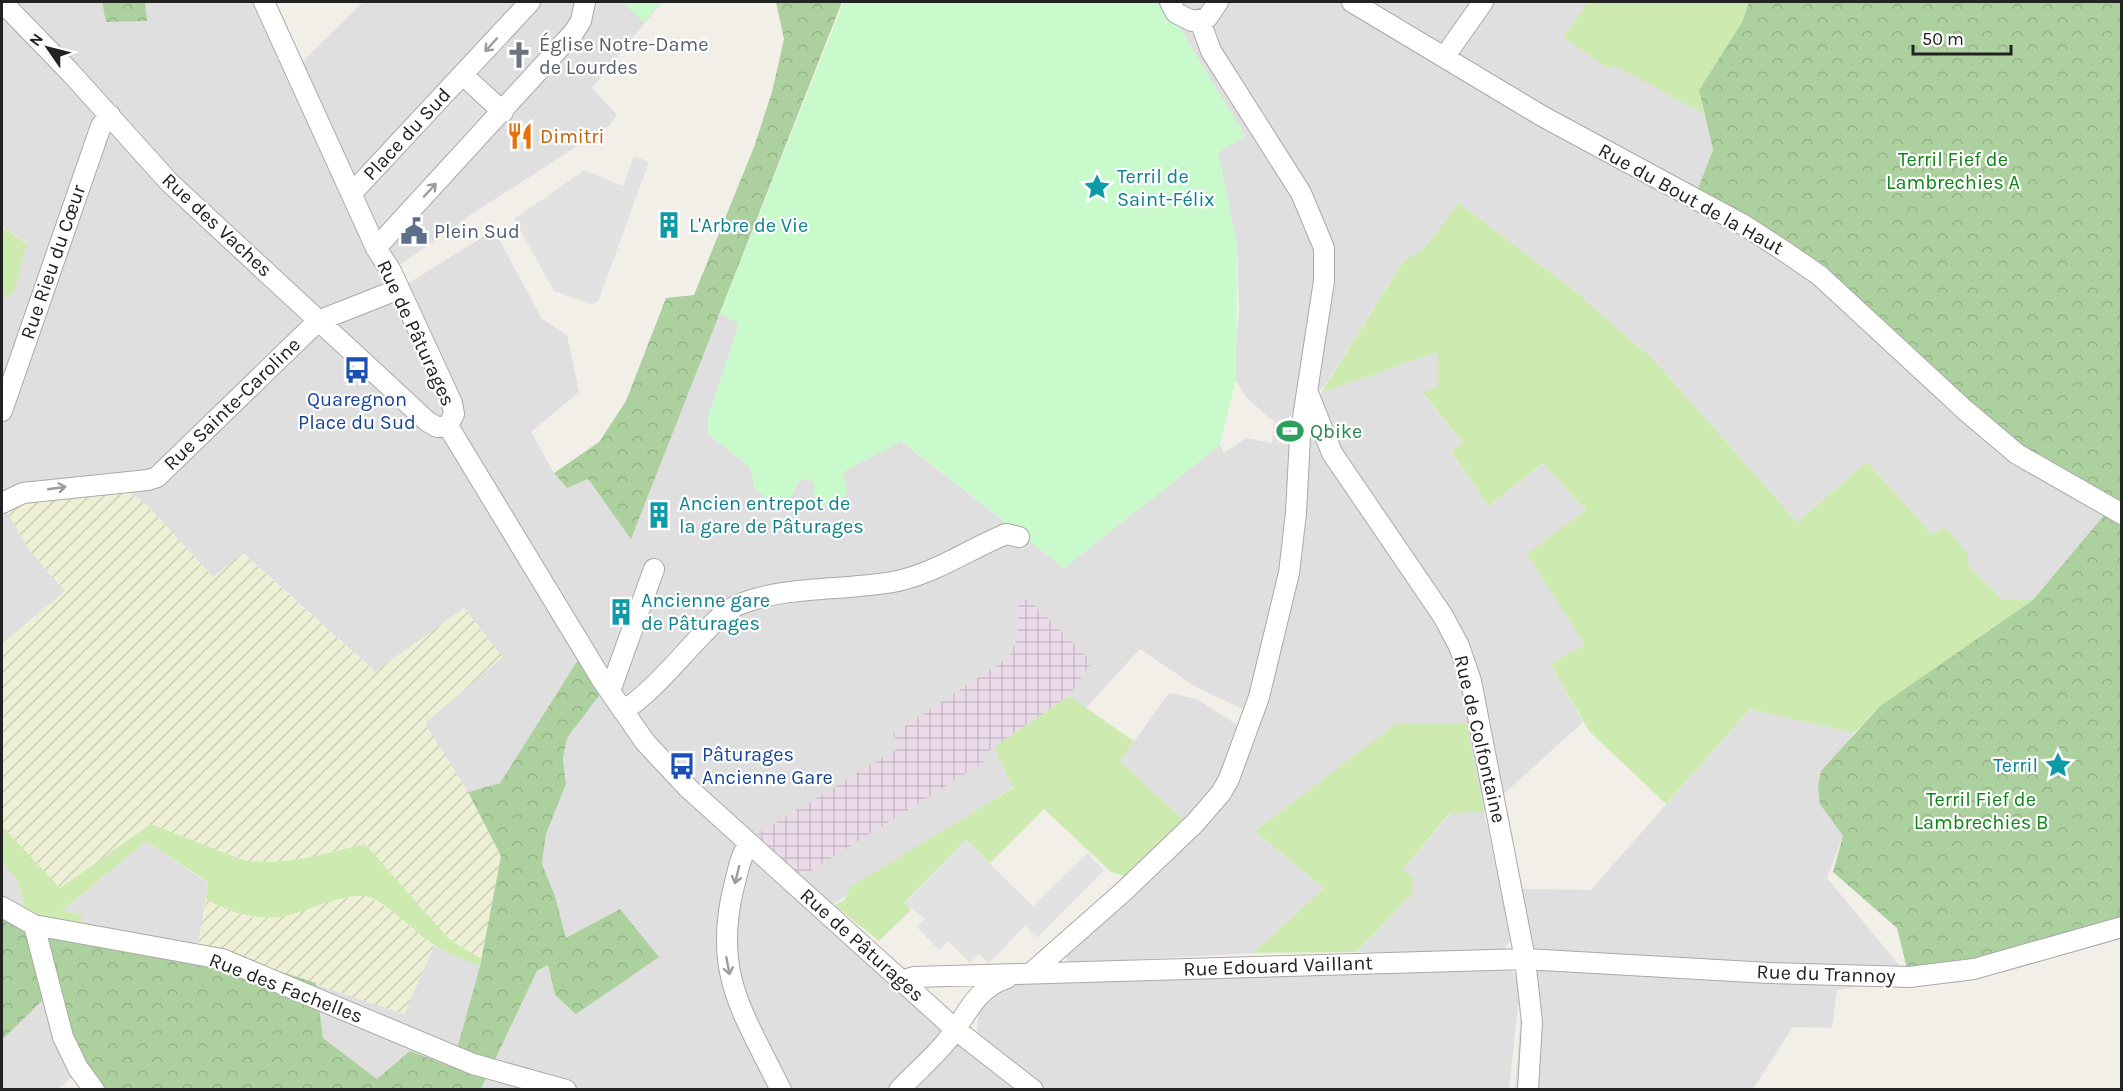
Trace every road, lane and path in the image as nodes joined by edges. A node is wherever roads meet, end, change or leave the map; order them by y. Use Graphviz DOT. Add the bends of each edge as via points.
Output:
graph roads {
  1 [pos="2,2"];
  2 [pos="264,2"];
  3 [pos="530,2"];
  4 [pos="585,2"];
  5 [pos="1170,2"];
  6 [pos="1218,2"];
  7 [pos="1352,2"];
  8 [pos="1483,2"];
  9 [pos="1200,21"];
  10 [pos="1445,56"];
  11 [pos="463,75"];
  12 [pos="503,112"];
  13 [pos="110,116"];
  14 [pos="352,193"];
  15 [pos="376,248"];
  16 [pos="399,290"];
  17 [pos="318,321"];
  18 [pos="1308,392"];
  19 [pos="2,411"];
  20 [pos="448,426"];
  21 [pos="2,503"];
  22 [pos="2121,514"];
  23 [pos="1019,537"];
  24 [pos="654,568"];
  25 [pos="610,691"];
  26 [pos="623,711"];
  27 [pos="749,844"];
  28 [pos="2,907"];
  29 [pos="34,925"];
  30 [pos="2121,927"];
  31 [pos="1525,959"];
  32 [pos="1022,974"];
  33 [pos="959,977"];
  34 [pos="902,981"];
  35 [pos="932,1008"];
  36 [pos="955,1029"];
  37 [pos="94,1089"];
  38 [pos="566,1089"];
  39 [pos="781,1089"];
  40 [pos="899,1089"];
  41 [pos="1033,1089"];
  42 [pos="1528,1089"];
  1 -- 13 [label="street, Rue des Vaches"];
  2 -- 14 [label="street, Rue de Pâturages"];
  3 -- 11 [label="street, Place du Sud, one-way"];
  4 -- 12 [label="street" via="574,32"];
  5 -- 9 [label="street" via="1183,19"];
  6 -- 9 [label="street" via="1212,13"];
  7 -- 10 [label="street, Rue du Bout de la Haut"];
  8 -- 10 [label="street"];
  9 -- 18 [label="street" via="1211,51 1301,193 1324,248 1324,281"];
  10 -- 22 [label="street, Rue du Bout de la Haut" via="1542,116 1778,247 1819,275 2017,454"];
  11 -- 12 [label="street, Place du Sud"];
  11 -- 14 [label="street, Place du Sud"];
  15 -- 12 [label="street, one-way"];
  13 -- 17 [label="street, Rue des Vaches" via="170,183"];
  13 -- 19 [label="street, Rue Rieu du Cœur" via="101,126"];
  14 -- 15 [label="street, Rue de Pâturages"];
  15 -- 16 [label="street, Rue de Pâturages"];
  16 -- 17 [label="street"];
  16 -- 20 [label="street, Rue de Pâturages" via="453,408"];
  17 -- 20 [label="street, Rue des Vaches" via="428,422 437,427"];
  21 -- 17 [label="street, Rue Sainte-Caroline, one-way" via="23,493 158,477"];
  18 -- 31 [label="street, Rue de Colfontaine" via="1332,453 1443,616 1459,646 1479,718"];
  18 -- 32 [label="street" via="1300,437 1289,573 1259,697 1229,778 1195,823 1101,912"];
  20 -- 25 [label="street, Rue de Pâturages"];
  23 -- 26 [label="street" via="1006,534 916,576 736,606 721,615 650,689"];
  24 -- 25 [label="street"];
  25 -- 26 [label="street, Rue de Pâturages"];
  26 -- 27 [label="street, Rue de Pâturages" via="675,776"];
  27 -- 34 [label="street, Rue de Pâturages"];
  27 -- 39 [label="street, one-way" via="743,853 729,908 725,953 732,986"];
  28 -- 29 [label="street, Rue des Fachelles"];
  29 -- 37 [label="street" via="63,1037"];
  29 -- 38 [label="street, Rue des Fachelles" via="222,959 473,1064"];
  30 -- 31 [label="street, Rue du Trannoy" via="1974,969 1909,977"];
  31 -- 32 [label="street, Rue Edouard Vaillant"];
  31 -- 42 [label="street, Rue de Colfontaine" via="1532,1022"];
  32 -- 33 [label="street, Rue Edouard Vaillant"];
  32 -- 36 [label="street" via="985,989 972,1001"];
  33 -- 34 [label="street, Rue Edouard Vaillant" via="914,977"];
  33 -- 35 [label="street" via="949,982"];
  34 -- 35 [label="street, Rue de Pâturages"];
  35 -- 36 [label="street, Rue de Pâturages"];
  36 -- 40 [label="street"];
  36 -- 41 [label="street, Rue de Pâturages"];
}
